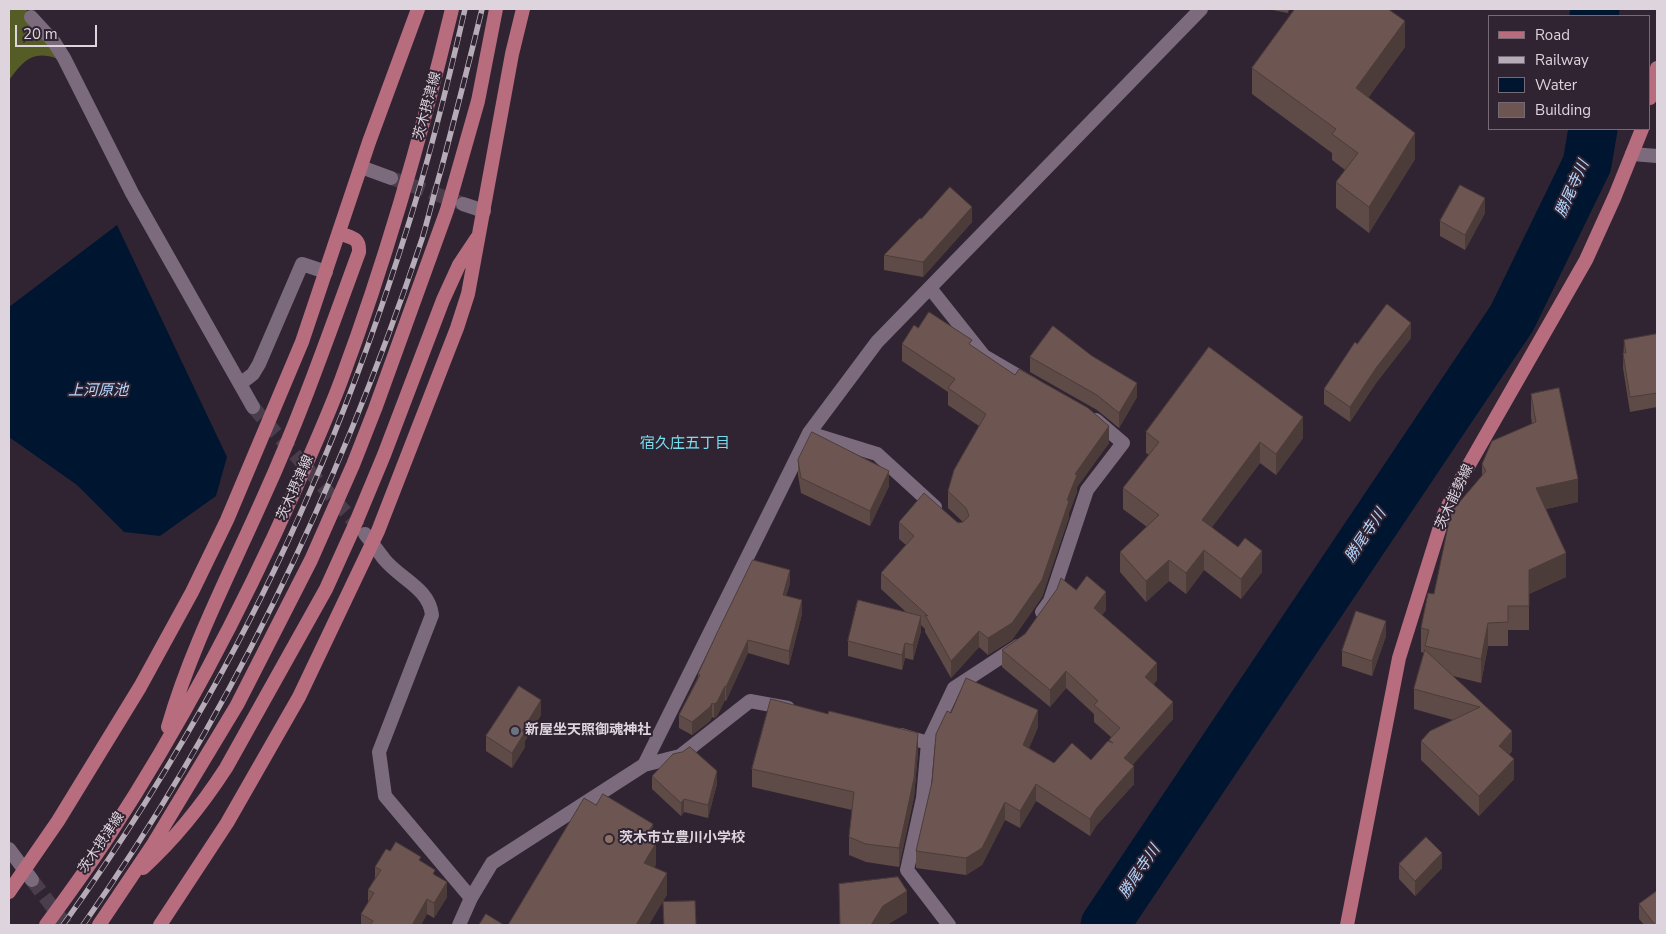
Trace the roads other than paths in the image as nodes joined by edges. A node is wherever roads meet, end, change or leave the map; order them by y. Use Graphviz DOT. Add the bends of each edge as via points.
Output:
graph roads {
  1 [pos="418,9"];
  2 [pos="452,9"];
  3 [pos="496,9"];
  4 [pos="523,9"];
  5 [pos="1202,9"];
  6 [pos="31,17"];
  7 [pos="1657,68"];
  8 [pos="1651,94"];
  9 [pos="1642,130"];
  10 [pos="1632,154"];
  11 [pos="1657,156"];
  12 [pos="361,167"];
  13 [pos="391,178"];
  14 [pos="463,204"];
  15 [pos="484,211"];
  16 [pos="339,233"];
  17 [pos="480,233"];
  18 [pos="326,272"];
  19 [pos="930,288"];
  20 [pos="240,384"];
  21 [pos="1046,392"];
  22 [pos="253,407"];
  23 [pos="1085,414"];
  24 [pos="809,433"];
  25 [pos="946,518"];
  26 [pos="369,539"];
  27 [pos="804,711"];
  28 [pos="890,732"];
  29 [pos="928,743"];
  30 [pos="162,747"];
  31 [pos="644,765"];
  32 [pos="9,849"];
  33 [pos="28,875"];
  34 [pos="130,880"];
  35 [pos="9,892"];
  36 [pos="471,898"];
  37 [pos="46,925"];
  38 [pos="99,925"];
  39 [pos="160,925"];
  40 [pos="459,925"];
  41 [pos="949,925"];
  42 [pos="1347,925"];
  1 -- 12 [label="main road"];
  2 -- 30 [label="main road, 茨木摂津線" via="403,197 369,303 319,436 240,606"];
  3 -- 34 [label="main road" via="478,101 447,210 352,465 311,560 237,705"];
  4 -- 15 [label="main road"];
  5 -- 19 [label="street"];
  6 -- 20 [label="street" via="64,58 132,194"];
  7 -- 8 [label="main road"];
  9 -- 10 [label="main road, 茨木能勢線"];
  10 -- 11 [label="street"];
  10 -- 42 [label="main road, 茨木能勢線" via="1586,260 1444,514 1399,658"];
  12 -- 13 [label="street"];
  12 -- 16 [label="main road"];
  14 -- 15 [label="street"];
  15 -- 17 [label="main road"];
  16 -- 18 [label="main road"];
  16 -- 30 [label="main road" via="357,240 359,252 299,414 195,649"];
  17 -- 26 [label="main road" via="468,294 457,328"];
  17 -- 34 [label="main road" via="459,265 443,300 376,473 326,589 208,796 162,851"];
  18 -- 20 [label="street" via="302,264 259,364 253,374"];
  18 -- 33 [label="main road" via="287,379 192,592 135,696"];
  19 -- 21 [label="street" via="984,356"];
  19 -- 24 [label="street" via="877,342"];
  20 -- 22 [label="street"];
  23 -- 29 [label="street" via="1123,443 1087,490 1050,601 1018,646 954,688"];
  24 -- 25 [label="street" via="877,454"];
  24 -- 31 [label="street"];
  26 -- 36 [label="street" via="385,560 423,593 432,615 378,752 384,796"];
  26 -- 39 [label="main road" via="299,697 228,823"];
  27 -- 31 [label="street" via="750,701 680,756"];
  28 -- 29 [label="street"];
  29 -- 41 [label="street" via="923,798 907,870"];
  30 -- 37 [label="main road, 茨木摂津線" via="110,833"];
  31 -- 36 [label="street" via="492,863"];
  32 -- 33 [label="street"];
  33 -- 35 [label="main road"];
  34 -- 38 [label="main road"];
  36 -- 40 [label="street"];
}
